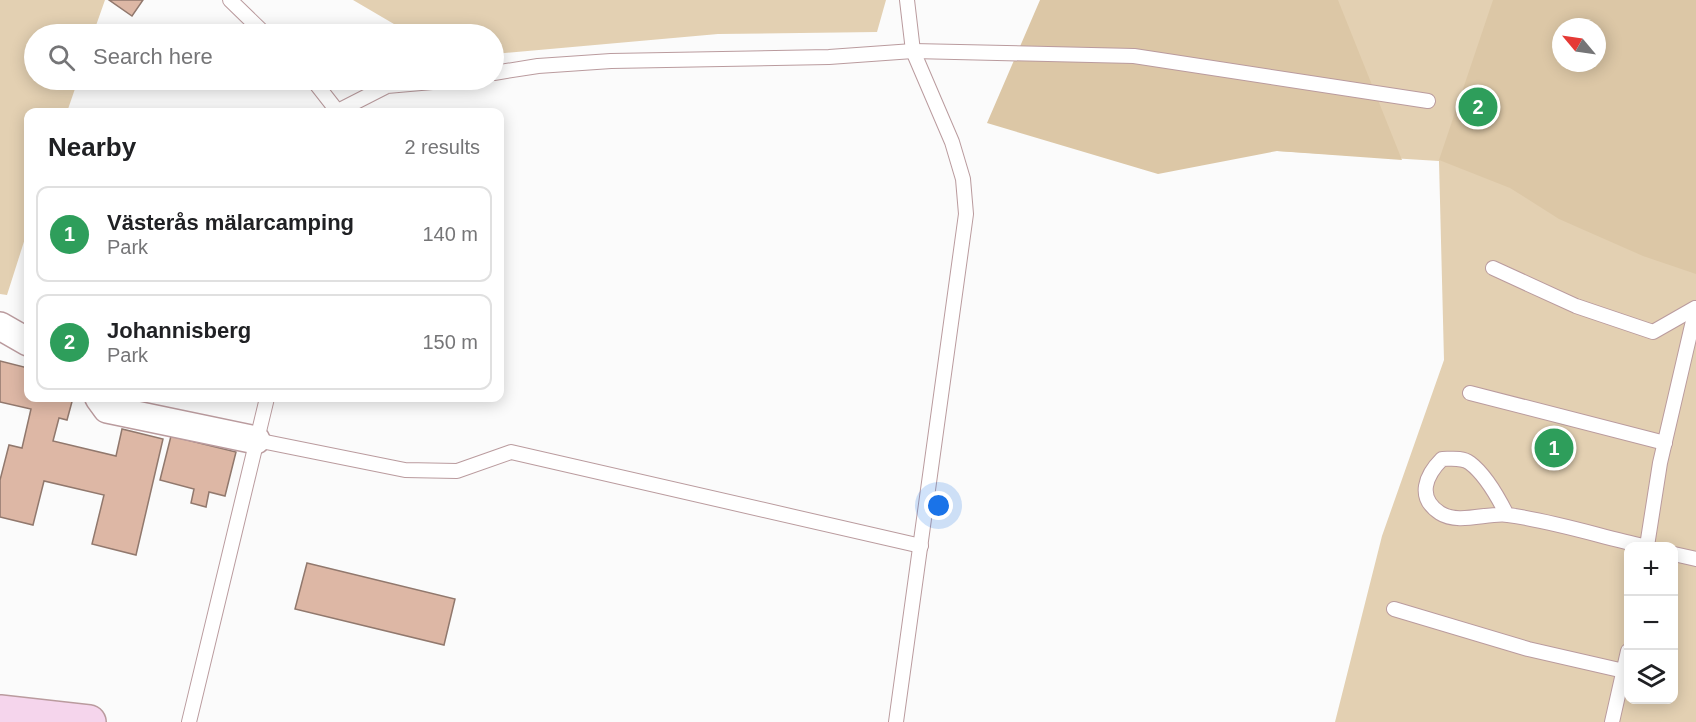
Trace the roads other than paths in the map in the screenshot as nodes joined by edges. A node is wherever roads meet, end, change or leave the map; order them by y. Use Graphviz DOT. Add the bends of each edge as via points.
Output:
graph roads {
  1 [pos="230,0"];
  2 [pos="907,0"];
  3 [pos="255,24"];
  4 [pos="913,51"];
  5 [pos="504,71"];
  6 [pos="321,90"];
  7 [pos="379,90"];
  8 [pos="1428,102"];
  9 [pos="335,108"];
  10 [pos="346,108"];
  11 [pos="1493,268"];
  12 [pos="1695,308"];
  13 [pos="0,326"];
  14 [pos="24,340"];
  15 [pos="1470,393"];
  16 [pos="102,402"];
  17 [pos="266,402"];
  18 [pos="256,440"];
  19 [pos="1665,442"];
  20 [pos="1507,515"];
  21 [pos="1627,542"];
  22 [pos="1646,542"];
  23 [pos="921,546"];
  24 [pos="1678,555"];
  25 [pos="1696,559"];
  26 [pos="1394,609"];
  27 [pos="1624,671"];
  28 [pos="0,712"];
  29 [pos="89,722"];
  30 [pos="189,722"];
  31 [pos="896,722"];
  32 [pos="1612,722"];
  1 -- 3 [label="lane"];
  2 -- 4 [label="lane"];
  4 -- 5 [label="lane" via="829,57 611,61"];
  4 -- 8 [label="lane" via="1134,56"];
  4 -- 23 [label="lane" via="952,142 963,179 966,214"];
  6 -- 9 [label="lane"];
  7 -- 10 [label="lane"];
  11 -- 12 [label="lane" via="1576,306 1653,332"];
  12 -- 19 [label="lane"];
  13 -- 14 [label="street"];
  15 -- 19 [label="lane"];
  16 -- 18 [label="street" via="108,409"];
  17 -- 18 [label="lane"];
  18 -- 23 [label="lane" via="405,470 457,471 511,452"];
  18 -- 30 [label="lane"];
  19 -- 22 [label="lane"];
  20 -- 20 [label="lane" via="1497,494 1470,463 1442,459 1430,472 1425,484 1428,500 1441,514"];
  20 -- 21 [label="lane"];
  23 -- 31 [label="lane"];
  24 -- 25 [label="lane"];
  26 -- 27 [label="lane" via="1528,649"];
  27 -- 32 [label="lane"];
  28 -- 29 [label="main road"];
}
